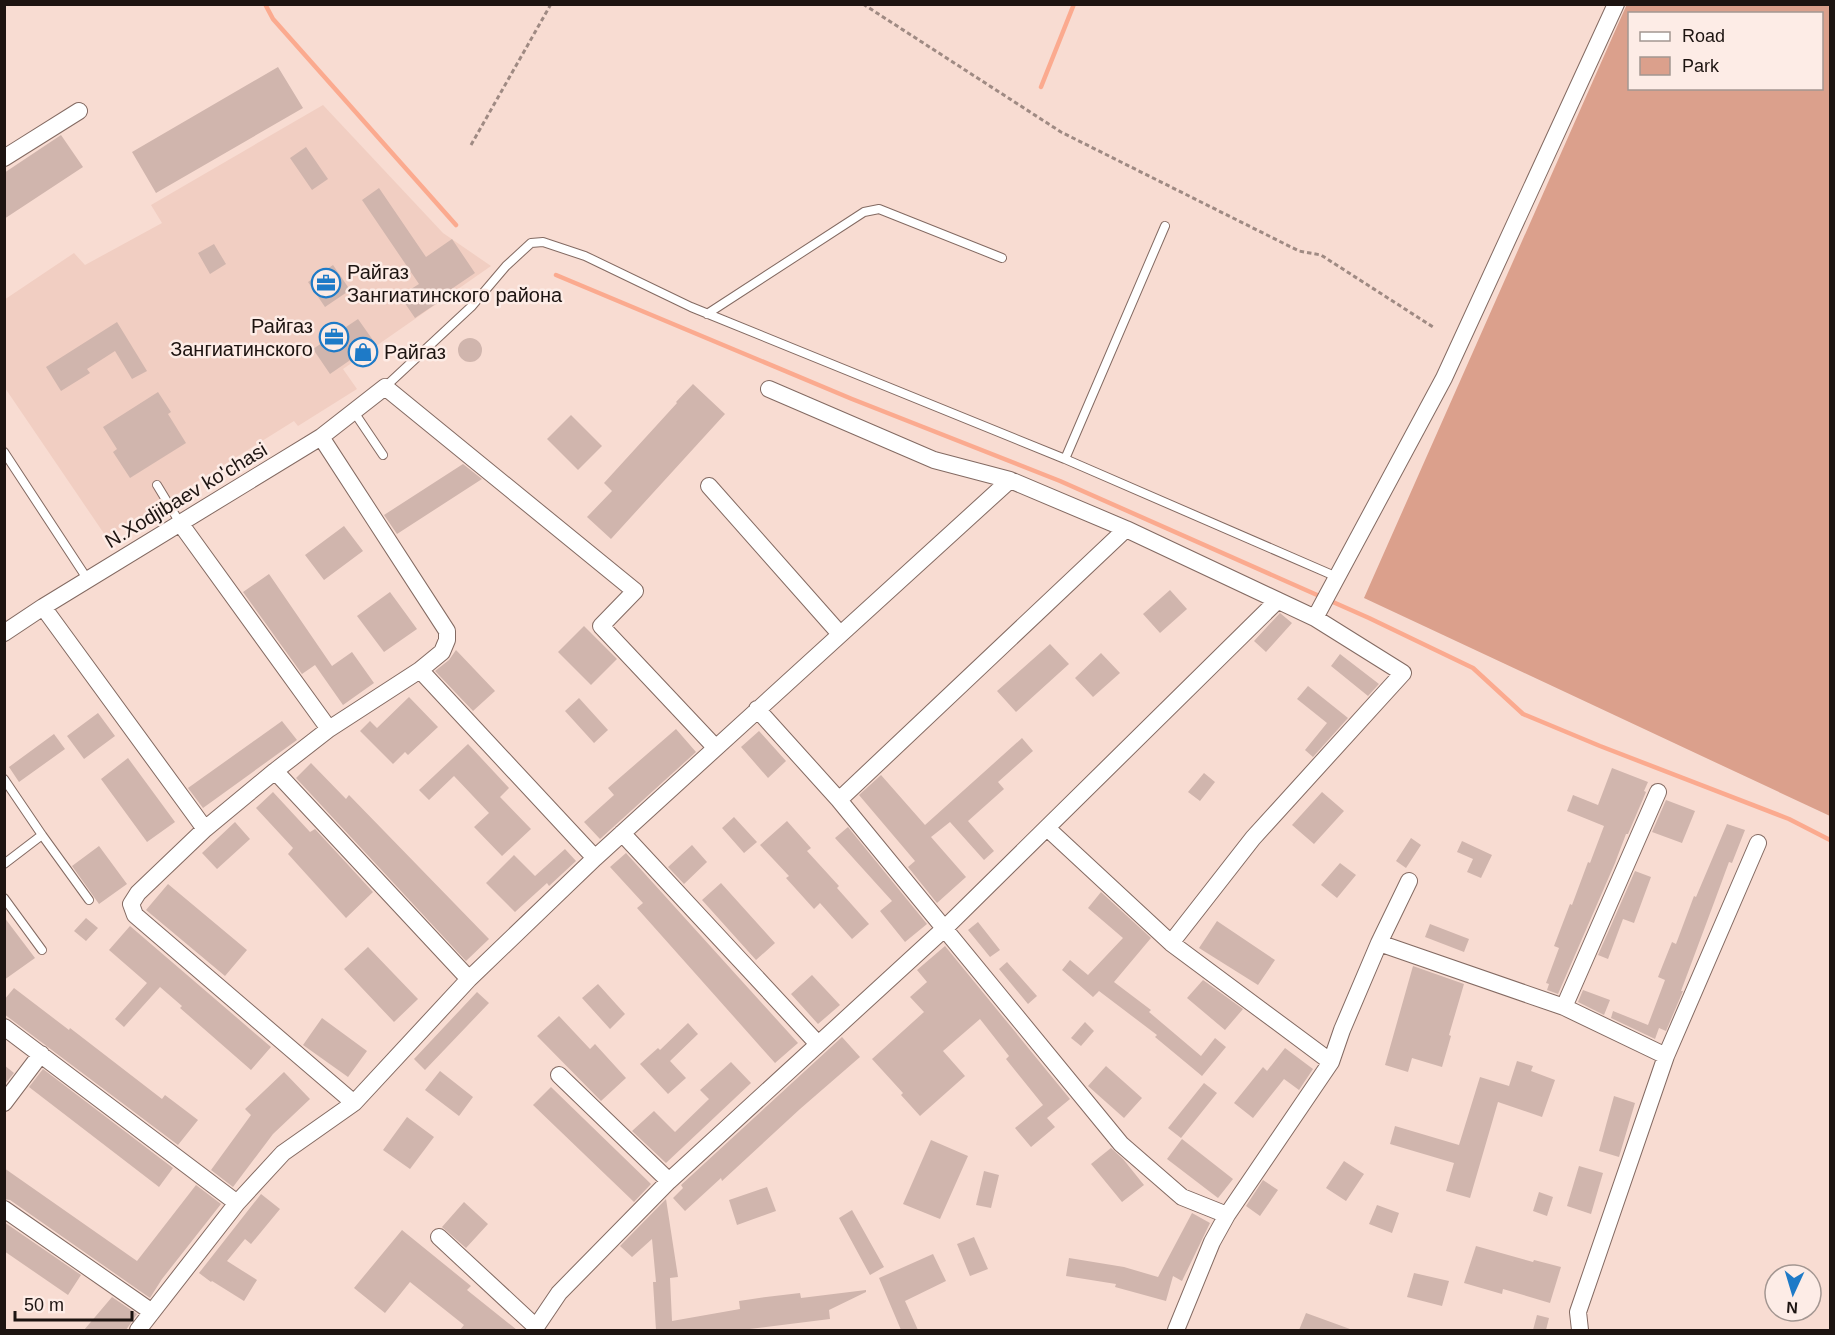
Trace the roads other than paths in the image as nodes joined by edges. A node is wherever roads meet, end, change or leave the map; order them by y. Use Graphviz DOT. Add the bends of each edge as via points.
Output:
graph roads {
  1 [pos="1616,4"];
  2 [pos="79,111"];
  3 [pos="4,158"];
  4 [pos="1165,226"];
  5 [pos="1002,258"];
  6 [pos="707,314"];
  7 [pos="385,387"];
  8 [pos="769,389"];
  9 [pos="354,412"];
  10 [pos="321,437"];
  11 [pos="4,452"];
  12 [pos="383,454"];
  13 [pos="1065,459"];
  14 [pos="1010,480"];
  15 [pos="157,485"];
  16 [pos="709,486"];
  17 [pos="180,523"];
  18 [pos="1126,529"];
  19 [pos="1337,577"];
  20 [pos="88,580"];
  21 [pos="1277,601"];
  22 [pos="1322,605"];
  23 [pos="43,607"];
  24 [pos="4,633"];
  25 [pos="840,634"];
  26 [pos="420,669"];
  27 [pos="757,709"];
  28 [pos="329,729"];
  29 [pos="715,747"];
  30 [pos="275,771"];
  31 [pos="4,779"];
  32 [pos="1658,792"];
  33 [pos="839,800"];
  34 [pos="1047,828"];
  35 [pos="205,829"];
  36 [pos="622,833"];
  37 [pos="42,835"];
  38 [pos="1758,843"];
  39 [pos="595,858"];
  40 [pos="4,864"];
  41 [pos="1409,881"];
  42 [pos="4,898"];
  43 [pos="89,900"];
  44 [pos="944,929"];
  45 [pos="1171,943"];
  46 [pos="1379,943"];
  47 [pos="42,950"];
  48 [pos="469,979"];
  49 [pos="1564,1007"];
  50 [pos="4,1027"];
  51 [pos="818,1044"];
  52 [pos="41,1054"];
  53 [pos="1666,1056"];
  54 [pos="1331,1062"];
  55 [pos="559,1075"];
  56 [pos="4,1103"];
  57 [pos="354,1103"];
  58 [pos="669,1182"];
  59 [pos="237,1203"];
  60 [pos="4,1209"];
  61 [pos="1227,1215"];
  62 [pos="439,1237"];
  63 [pos="152,1312"];
  64 [pos="535,1329"];
  65 [pos="138,1330"];
  66 [pos="1176,1330"];
  67 [pos="1580,1330"];
  1 -- 19 [label="street" via="1444,378"];
  2 -- 3 [label="street"];
  4 -- 13 [label="lane"];
  5 -- 6 [label="lane" via="873,209"];
  6 -- 7 [label="lane" via="585,256 543,242 531,243 472,306"];
  6 -- 13 [label="lane"];
  7 -- 9 [label="street, N.Xodjibaev ko'chasi"];
  7 -- 29 [label="street" via="635,591 601,626"];
  8 -- 14 [label="street" via="934,460"];
  9 -- 10 [label="street, N.Xodjibaev ko'chasi"];
  9 -- 12 [label="lane"];
  10 -- 17 [label="street, N.Xodjibaev ko'chasi"];
  10 -- 26 [label="street" via="447,631 442,652"];
  11 -- 20 [label="lane"];
  13 -- 19 [label="lane"];
  14 -- 18 [label="street"];
  14 -- 25 [label="street"];
  15 -- 17 [label="lane"];
  16 -- 25 [label="street"];
  17 -- 20 [label="street, N.Xodjibaev ko'chasi"];
  17 -- 28 [label="street"];
  18 -- 21 [label="street"];
  18 -- 33 [label="street"];
  19 -- 22 [label="street"];
  20 -- 23 [label="street, N.Xodjibaev ko'chasi"];
  21 -- 22 [label="street"];
  21 -- 34 [label="street"];
  22 -- 45 [label="street" via="1402,672 1253,838"];
  23 -- 24 [label="street, N.Xodjibaev ko'chasi"];
  23 -- 35 [label="street"];
  25 -- 27 [label="street"];
  26 -- 28 [label="street"];
  26 -- 39 [label="street"];
  27 -- 29 [label="street"];
  27 -- 33 [label="street"];
  28 -- 30 [label="street"];
  29 -- 36 [label="street"];
  30 -- 35 [label="street"];
  30 -- 48 [label="street"];
  31 -- 37 [label="lane"];
  32 -- 49 [label="street"];
  33 -- 44 [label="street"];
  34 -- 44 [label="street"];
  34 -- 45 [label="street"];
  35 -- 57 [label="street" via="138,893 131,904 135,915"];
  36 -- 39 [label="street"];
  36 -- 51 [label="street"];
  37 -- 40 [label="lane"];
  37 -- 43 [label="lane"];
  38 -- 53 [label="street"];
  39 -- 48 [label="street"];
  41 -- 46 [label="street"];
  42 -- 47 [label="lane"];
  44 -- 51 [label="street"];
  44 -- 61 [label="street" via="1120,1144 1182,1197"];
  45 -- 54 [label="street"];
  46 -- 49 [label="street"];
  46 -- 54 [label="street"];
  48 -- 57 [label="street"];
  49 -- 53 [label="street"];
  50 -- 52 [label="street"];
  51 -- 58 [label="street"];
  52 -- 56 [label="street"];
  52 -- 59 [label="street"];
  53 -- 67 [label="street" via="1578,1312"];
  54 -- 61 [label="street"];
  55 -- 58 [label="street"];
  57 -- 59 [label="street" via="283,1153"];
  58 -- 64 [label="street" via="559,1293"];
  59 -- 63 [label="street"];
  60 -- 63 [label="street"];
  61 -- 66 [label="street"];
  62 -- 64 [label="street"];
  63 -- 65 [label="street"];
}
